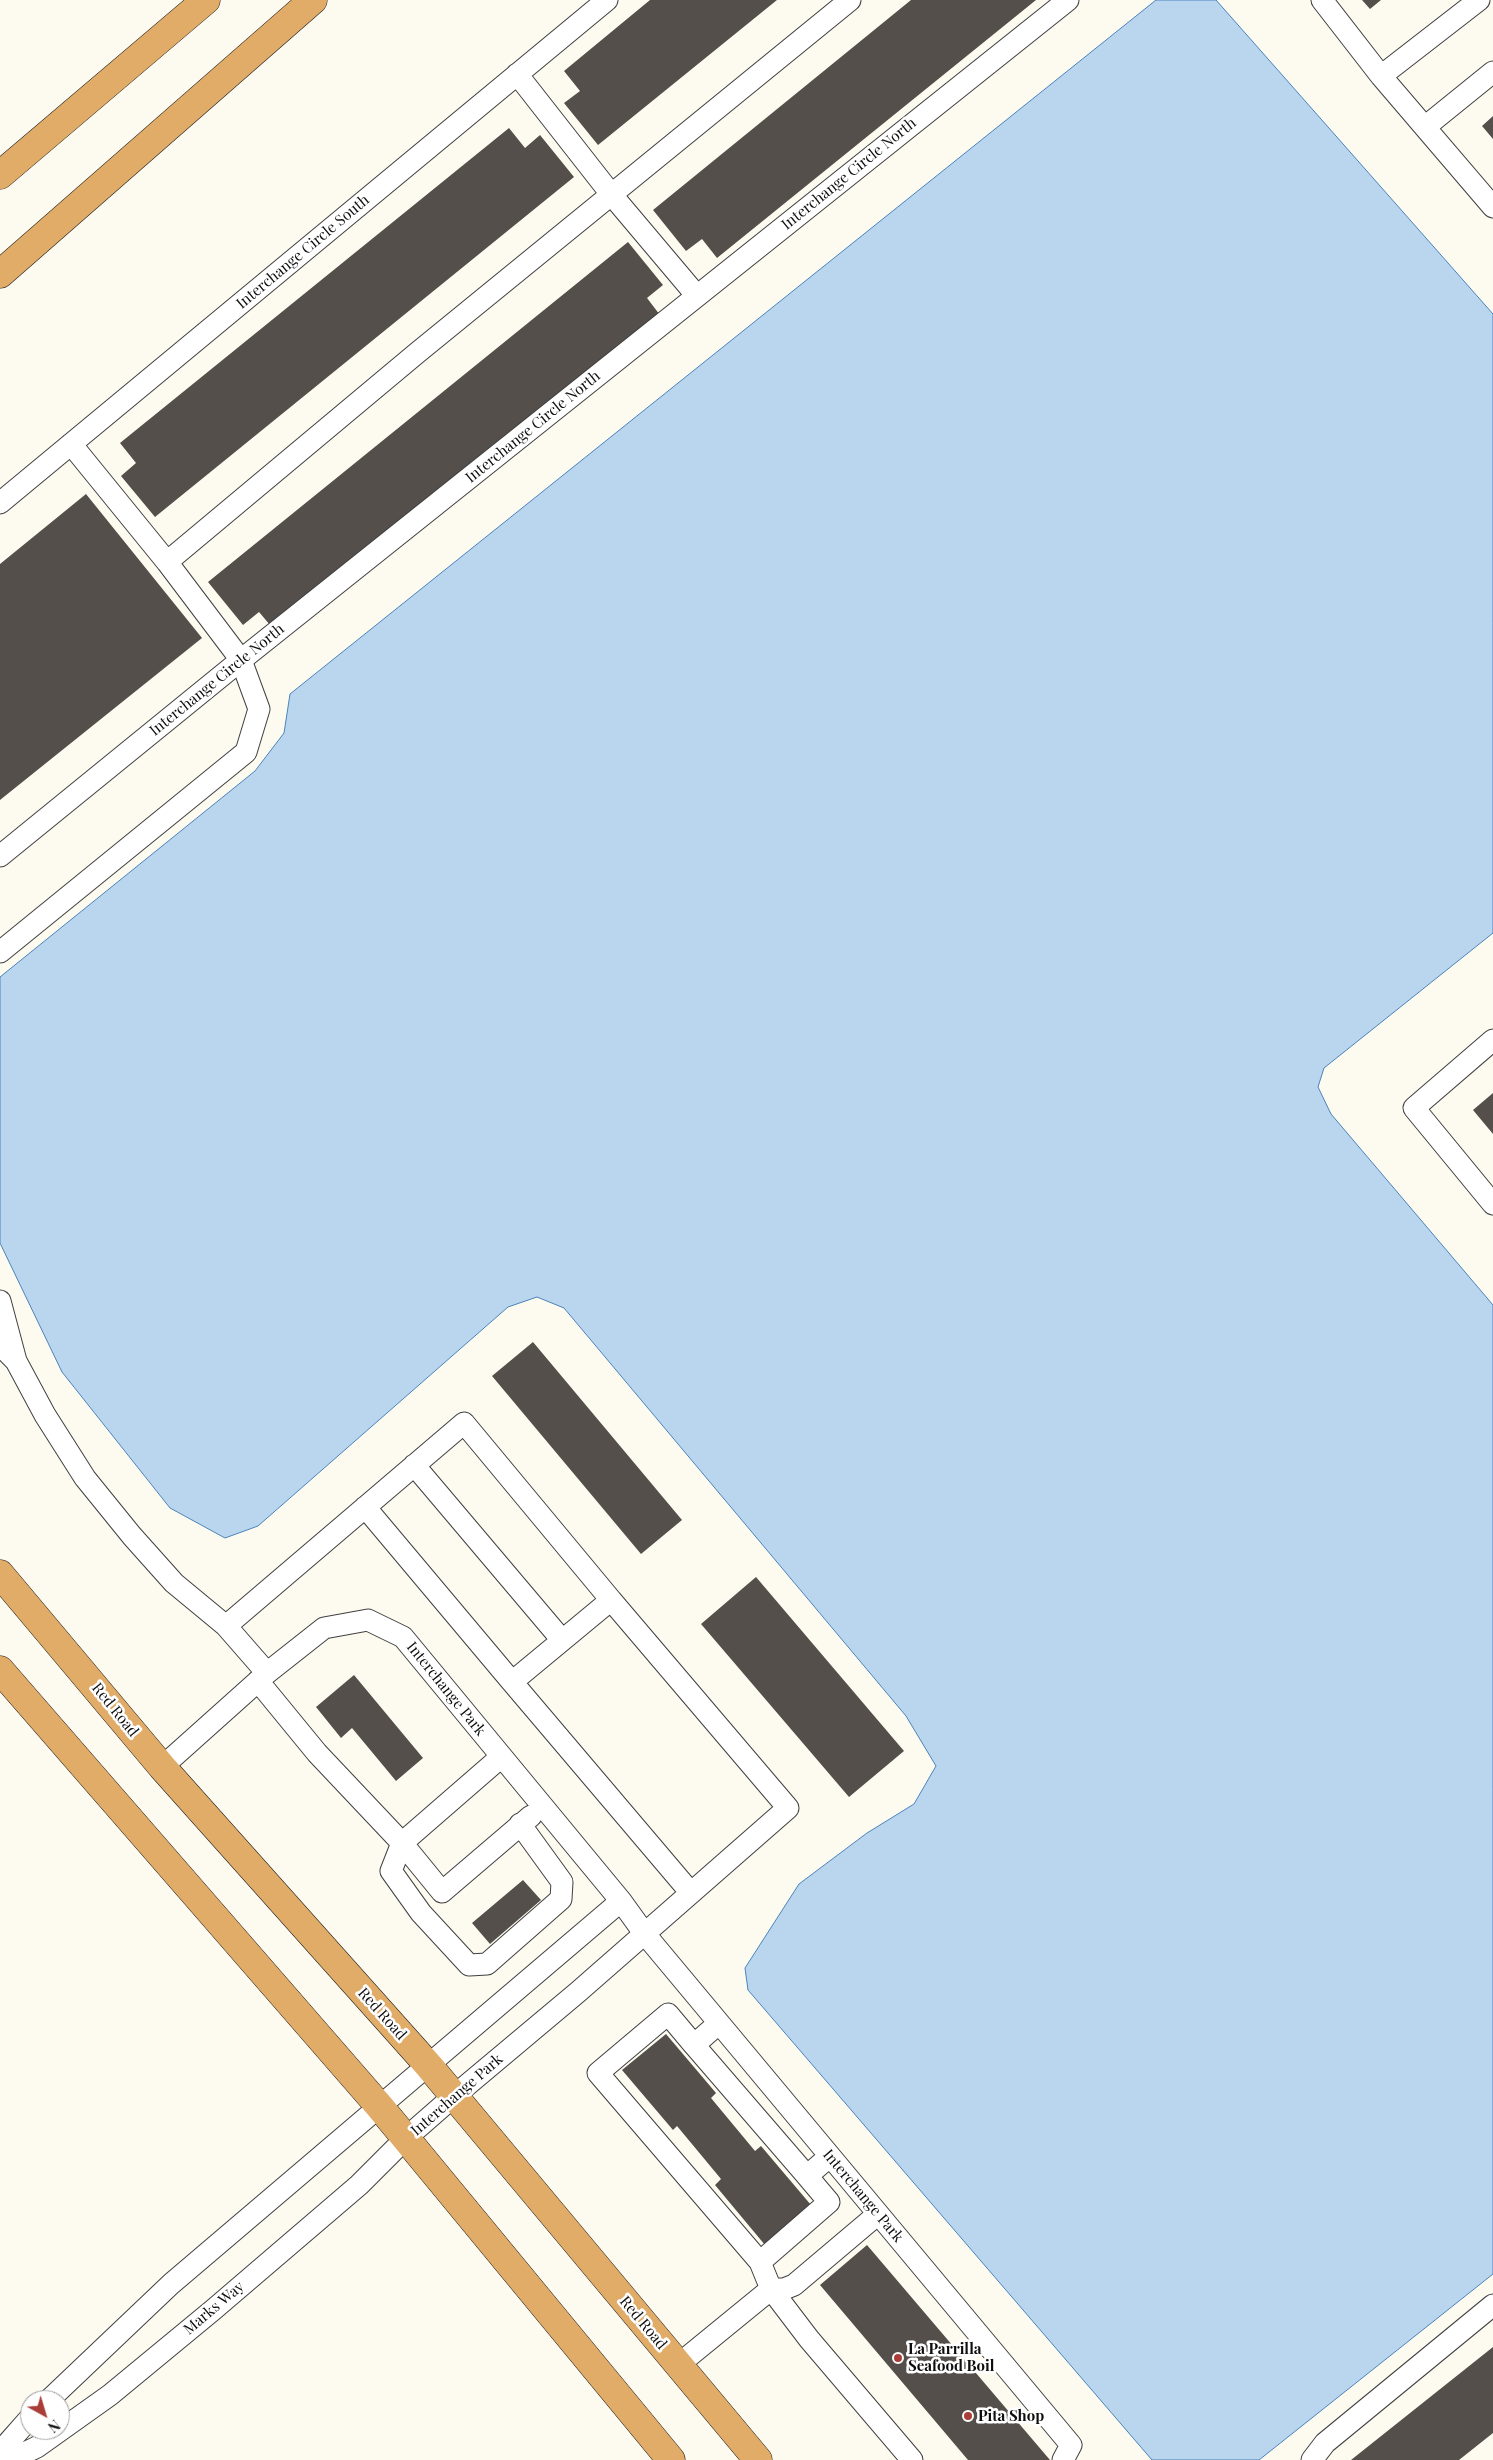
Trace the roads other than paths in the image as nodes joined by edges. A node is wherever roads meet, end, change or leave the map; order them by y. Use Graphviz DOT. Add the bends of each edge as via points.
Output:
graph roads {
  1 [pos="206,0"];
  2 [pos="313,0"];
  3 [pos="607,0"];
  4 [pos="850,0"];
  5 [pos="1068,0"];
  6 [pos="1322,0"];
  7 [pos="1479,0"];
  8 [pos="1493,72"];
  9 [pos="517,74"];
  10 [pos="1381,76"];
  11 [pos="1425,127"];
  12 [pos="0,175"];
  13 [pos="611,194"];
  14 [pos="1493,206"];
  15 [pos="0,274"];
  16 [pos="698,296"];
  17 [pos="71,444"];
  18 [pos="0,503"];
  19 [pos="168,562"];
  20 [pos="241,660"];
  21 [pos="0,856"];
  22 [pos="0,952"];
  23 [pos="1493,1040"];
  24 [pos="1493,1204"];
  25 [pos="0,1301"];
  26 [pos="0,1345"];
  27 [pos="16,1361"];
  28 [pos="414,1465"];
  29 [pos="365,1507"];
  30 [pos="0,1574"];
  31 [pos="611,1600"];
  32 [pos="226,1626"];
  33 [pos="562,1640"];
  34 [pos="0,1670"];
  35 [pos="262,1677"];
  36 [pos="512,1682"];
  37 [pos="501,1757"];
  38 [pos="162,1767"];
  39 [pos="541,1807"];
  40 [pos="520,1824"];
  41 [pos="402,1843"];
  42 [pos="691,1893"];
  43 [pos="621,1901"];
  44 [pos="644,1933"];
  45 [pos="719,2023"];
  46 [pos="694,2044"];
  47 [pos="429,2066"];
  48 [pos="454,2096"];
  49 [pos="380,2107"];
  50 [pos="406,2138"];
  51 [pos="830,2156"];
  52 [pos="807,2176"];
  53 [pos="878,2214"];
  54 [pos="760,2262"];
  55 [pos="771,2289"];
  56 [pos="1493,2305"];
  57 [pos="678,2365"];
  58 [pos="60,2390"];
  59 [pos="20,2429"];
  60 [pos="0,2452"];
  61 [pos="10,2460"];
  62 [pos="671,2460"];
  63 [pos="758,2460"];
  64 [pos="912,2460"];
  65 [pos="1063,2460"];
  66 [pos="1312,2460"];
  1 -- 12 [label="highway"];
  2 -- 15 [label="highway"];
  3 -- 9 [label="street, Interchange Circle South"];
  4 -- 13 [label="street"];
  5 -- 16 [label="street, Interchange Circle North"];
  6 -- 10 [label="street"];
  7 -- 10 [label="street"];
  8 -- 11 [label="street"];
  9 -- 13 [label="street"];
  9 -- 17 [label="street, Interchange Circle South"];
  10 -- 11 [label="street"];
  11 -- 14 [label="street"];
  13 -- 16 [label="street"];
  13 -- 19 [label="street"];
  16 -- 20 [label="street, Interchange Circle North"];
  17 -- 18 [label="street, Interchange Circle South"];
  17 -- 19 [label="street"];
  19 -- 20 [label="street"];
  20 -- 21 [label="street, Interchange Circle North"];
  20 -- 22 [label="street" via="259,709 246,752"];
  23 -- 24 [label="street" via="1414,1108"];
  25 -- 27 [label="street"];
  26 -- 27 [label="street"];
  27 -- 32 [label="street" via="85,1478 174,1583"];
  28 -- 29 [label="street"];
  28 -- 31 [label="street" via="464,1423"];
  28 -- 33 [label="street"];
  29 -- 32 [label="street"];
  29 -- 36 [label="street"];
  30 -- 38 [label="highway, Red Road"];
  31 -- 33 [label="street"];
  31 -- 42 [label="street" via="788,1808"];
  32 -- 35 [label="street"];
  33 -- 36 [label="street"];
  34 -- 49 [label="highway"];
  35 -- 37 [label="street, Interchange Park" via="324,1628 368,1620 403,1637"];
  35 -- 38 [label="street, Interchange Park"];
  35 -- 41 [label="street" via="317,1753"];
  36 -- 42 [label="street"];
  37 -- 39 [label="street, Interchange Park"];
  37 -- 41 [label="street"];
  38 -- 47 [label="highway, Red Road"];
  39 -- 40 [label="street"];
  39 -- 43 [label="street, Interchange Park"];
  40 -- 41 [label="street" via="442,1892"];
  40 -- 41 [label="street" via="562,1882 561,1899 487,1964 470,1965 422,1913 391,1871"];
  42 -- 44 [label="street"];
  43 -- 44 [label="street, Interchange Park"];
  43 -- 47 [label="street"];
  44 -- 45 [label="street, Interchange Park"];
  44 -- 48 [label="street, Interchange Park"];
  45 -- 46 [label="street"];
  45 -- 51 [label="street, Interchange Park"];
  46 -- 52 [label="street"];
  46 -- 54 [label="street" via="668,2014 598,2073"];
  47 -- 48 [label="highway, Red Road"];
  47 -- 49 [label="street"];
  48 -- 50 [label="street, Interchange Park"];
  48 -- 57 [label="highway, Red Road"];
  49 -- 50 [label="highway"];
  49 -- 58 [label="street" via="171,2284"];
  50 -- 61 [label="street, Marks Way" via="358,2185 110,2395 37,2447"];
  50 -- 62 [label="highway"];
  51 -- 52 [label="street"];
  51 -- 53 [label="street, Interchange Park"];
  52 -- 54 [label="street" via="829,2202"];
  53 -- 55 [label="street" via="794,2285"];
  53 -- 65 [label="street, Interchange Park" via="1071,2445"];
  54 -- 55 [label="street"];
  55 -- 57 [label="street"];
  55 -- 64 [label="street"];
  56 -- 66 [label="street" via="1324,2443"];
  57 -- 63 [label="highway, Red Road"];
  59 -- 60 [label="street"];
}
